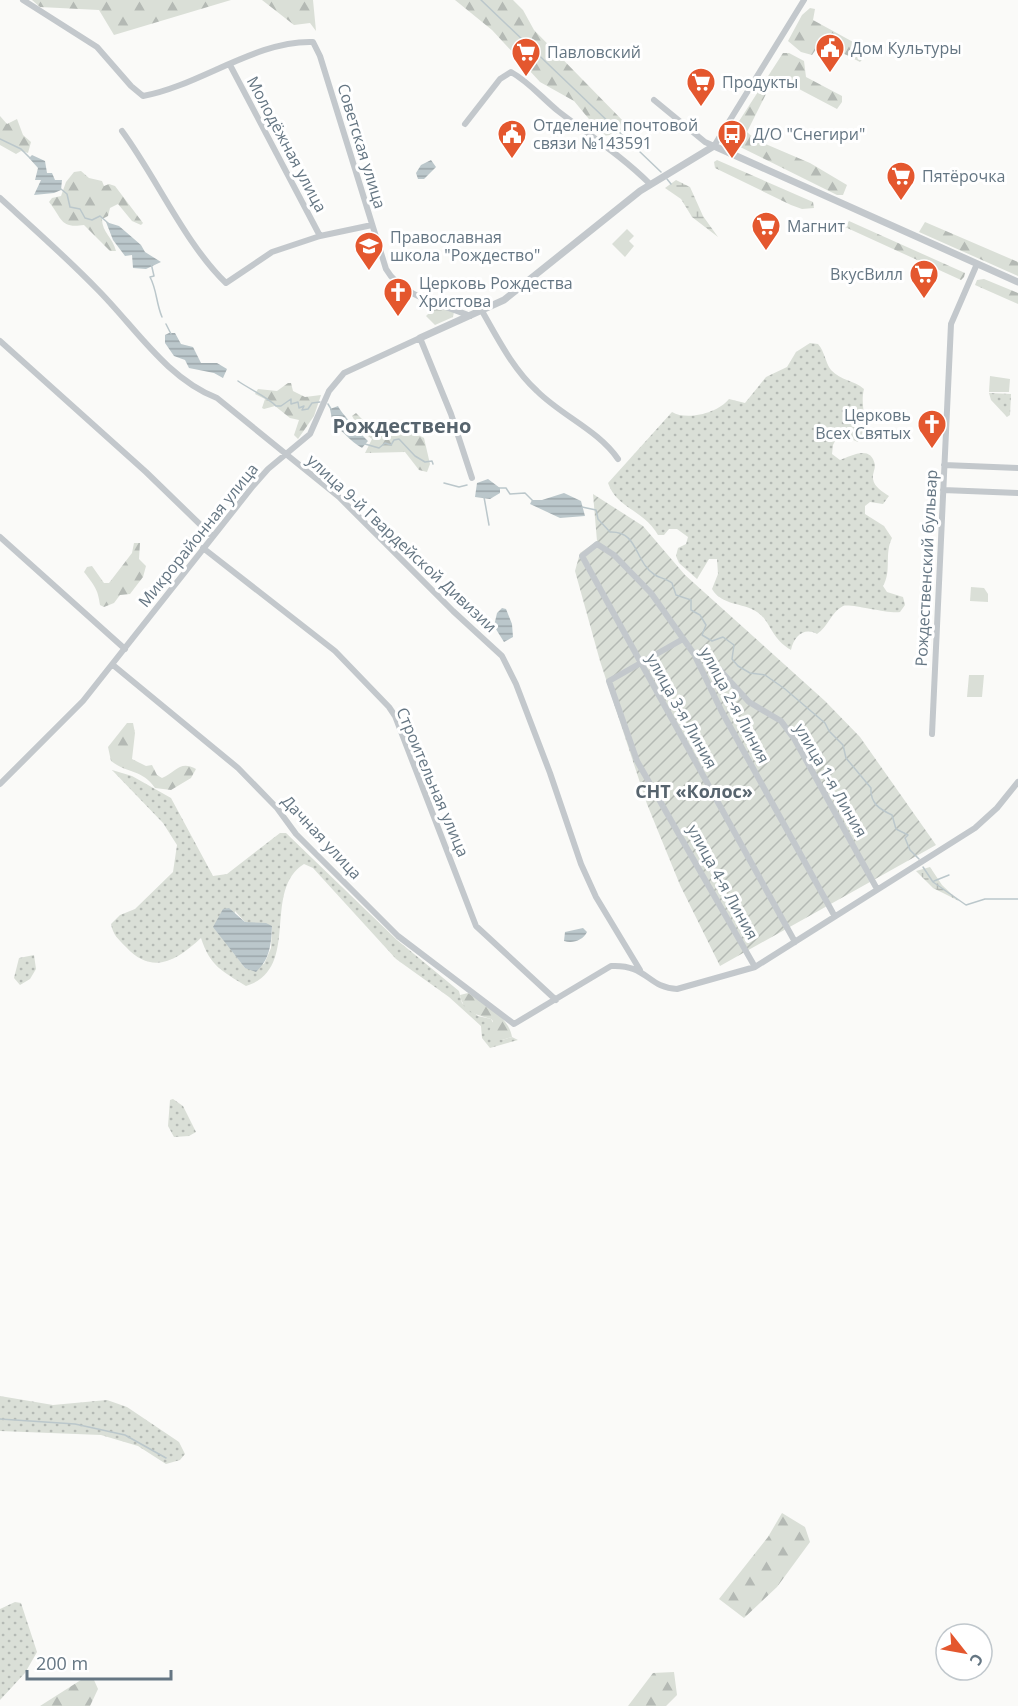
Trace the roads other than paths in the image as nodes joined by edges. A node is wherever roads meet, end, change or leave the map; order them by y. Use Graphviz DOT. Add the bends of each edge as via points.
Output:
graph roads {
  1 [pos="23,0"];
  2 [pos="804,0"];
  3 [pos="313,42"];
  4 [pos="230,65"];
  5 [pos="654,100"];
  6 [pos="465,124"];
  7 [pos="123,131"];
  8 [pos="714,146"];
  9 [pos="650,184"];
  10 [pos="0,198"];
  11 [pos="372,225"];
  12 [pos="320,236"];
  13 [pos="977,264"];
  14 [pos="1018,282"];
  15 [pos="482,311"];
  16 [pos="470,316"];
  17 [pos="420,339"];
  18 [pos="0,341"];
  19 [pos="286,454"];
  20 [pos="618,459"];
  21 [pos="944,465"];
  22 [pos="1018,468"];
  23 [pos="472,478"];
  24 [pos="943,489"];
  25 [pos="1018,493"];
  26 [pos="213,536"];
  27 [pos="0,537"];
  28 [pos="203,548"];
  29 [pos="582,556"];
  30 [pos="683,639"];
  31 [pos="125,649"];
  32 [pos="694,654"];
  33 [pos="641,664"];
  34 [pos="113,665"];
  35 [pos="932,734"];
  36 [pos="1018,782"];
  37 [pos="0,784"];
  38 [pos="877,889"];
  39 [pos="834,915"];
  40 [pos="795,942"];
  41 [pos="755,967"];
  42 [pos="641,971"];
  43 [pos="556,1000"];
  1 -- 4 [label="street, Молодёжная улица" via="97,47 143,96"];
  2 -- 8 [label="street"];
  3 -- 4 [label="street, Молодёжная улица" via="302,41"];
  3 -- 11 [label="street, Советская улица"];
  4 -- 12 [label="street, Молодёжная улица"];
  5 -- 8 [label="street"];
  6 -- 9 [label="street" via="500,79 511,72 626,160"];
  7 -- 12 [label="street" via="205,259 226,283 272,252"];
  8 -- 9 [label="street, Микрорайонная улица"];
  8 -- 13 [label="street"];
  9 -- 15 [label="street, Микрорайонная улица" via="523,286"];
  10 -- 19 [label="street, улица 9-й Гвардейской Дивизии" via="97,289 178,376 217,398"];
  11 -- 12 [label="street"];
  11 -- 16 [label="street, Советская улица" via="386,269 396,282"];
  13 -- 14 [label="street"];
  13 -- 21 [label="street, Рождественский бульвар" via="951,324"];
  15 -- 16 [label="street, Микрорайонная улица"];
  15 -- 20 [label="street" via="524,378 609,446"];
  16 -- 17 [label="street, Микрорайонная улица"];
  17 -- 19 [label="street, Микрорайонная улица" via="344,373 329,391 310,434"];
  17 -- 23 [label="street"];
  18 -- 26 [label="street"];
  19 -- 26 [label="street, Микрорайонная улица" via="253,486"];
  19 -- 42 [label="street, улица 9-й Гвардейской Дивизии" via="339,497 502,656 550,773 581,864 596,897"];
  21 -- 22 [label="street"];
  21 -- 24 [label="street, Рождественский бульвар"];
  24 -- 25 [label="street"];
  24 -- 35 [label="street, Рождественский бульвар"];
  26 -- 28 [label="street, Микрорайонная улица"];
  27 -- 31 [label="street"];
  28 -- 31 [label="street, Микрорайонная улица"];
  28 -- 43 [label="street, Строительная улица" via="334,651 389,707 476,926"];
  29 -- 30 [label="street, улица 2-я Линия" via="597,544 614,555 651,593"];
  29 -- 33 [label="street, улица 3-я Линия"];
  30 -- 32 [label="street, улица 2-я Линия"];
  30 -- 33 [label="street"];
  31 -- 34 [label="street, Микрорайонная улица"];
  32 -- 38 [label="street, улица 1-я Линия" via="707,656 749,702 781,722 795,740"];
  32 -- 39 [label="street, улица 2-я Линия"];
  33 -- 40 [label="street, улица 3-я Линия"];
  33 -- 41 [label="street, улица 4-я Линия" via="609,681 637,761"];
  34 -- 37 [label="street, Микрорайонная улица" via="75,710"];
  34 -- 43 [label="street, Дачная улица" via="238,768 398,936 514,1024"];
  36 -- 38 [label="street" via="975,828"];
  38 -- 39 [label="street"];
  39 -- 40 [label="street"];
  40 -- 41 [label="street"];
  41 -- 42 [label="street" via="677,989 657,984"];
  42 -- 43 [label="street" via="629,965 611,966"];
}
